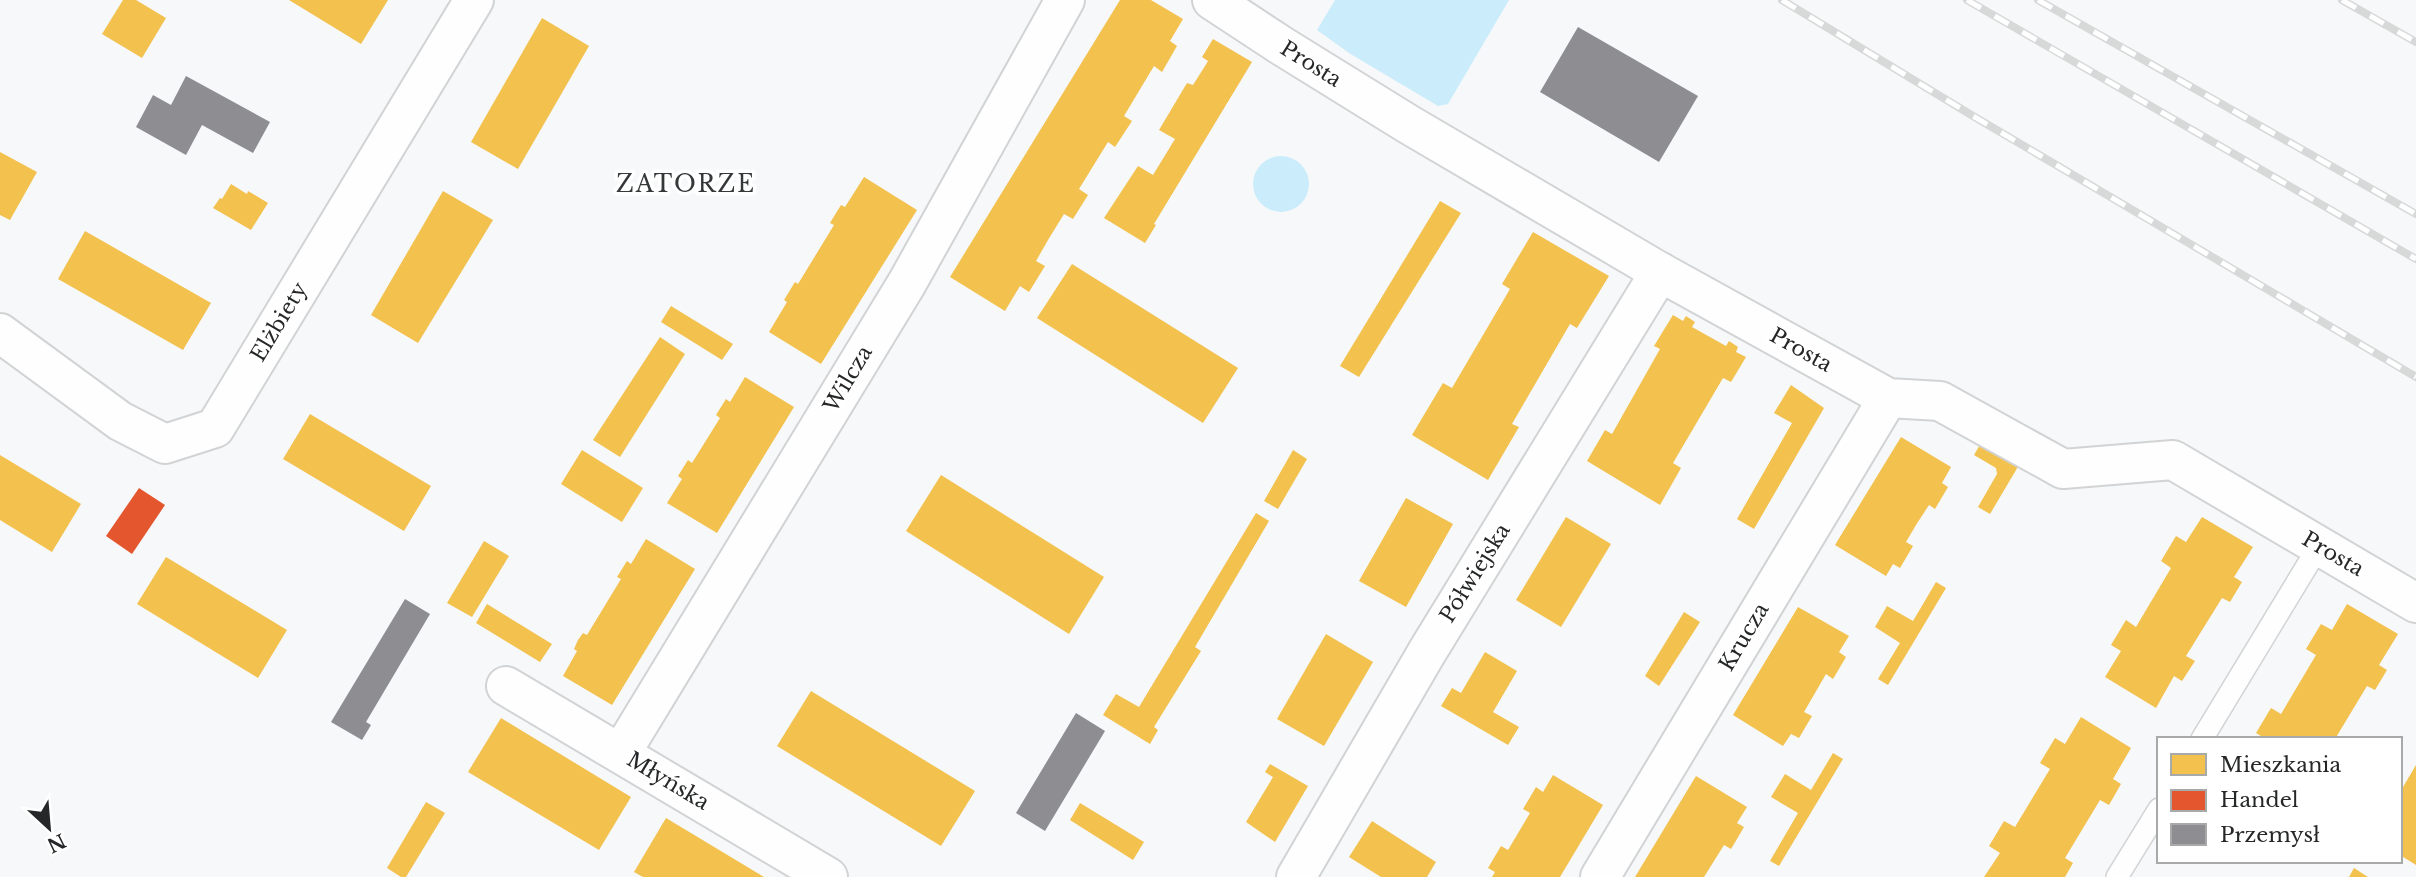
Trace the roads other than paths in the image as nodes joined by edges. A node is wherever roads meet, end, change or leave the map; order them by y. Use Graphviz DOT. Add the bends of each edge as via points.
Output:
graph roads {
  1 [pos="474,0"];
  2 [pos="1065,0"];
  3 [pos="1212,0"];
  4 [pos="1660,272"];
  5 [pos="0,333"];
  6 [pos="1888,398"];
  7 [pos="2319,546"];
  8 [pos="2416,603"];
  9 [pos="506,686"];
  10 [pos="2203,737"];
  11 [pos="621,753"];
  12 [pos="2157,812"];
  13 [pos="828,877"];
  14 [pos="1296,877"];
  15 [pos="1600,877"];
  16 [pos="2117,877"];
  1 -- 5 [label="street, Elżbiety" via="215,428 164,444 120,421"];
  2 -- 11 [label="street, Wilcza" via="907,283"];
  3 -- 4 [label="street, Prosta" via="1408,124"];
  4 -- 6 [label="street, Prosta"];
  4 -- 14 [label="street, Półwiejska" via="1427,652"];
  6 -- 7 [label="street, Prosta" via="1940,401 2063,469 2173,460"];
  6 -- 15 [label="street, Krucza"];
  7 -- 8 [label="street, Prosta"];
  7 -- 10 [label="lane"];
  9 -- 11 [label="street, Młyńska"];
  11 -- 13 [label="street, Młyńska"];
  12 -- 16 [label="lane"];
}
